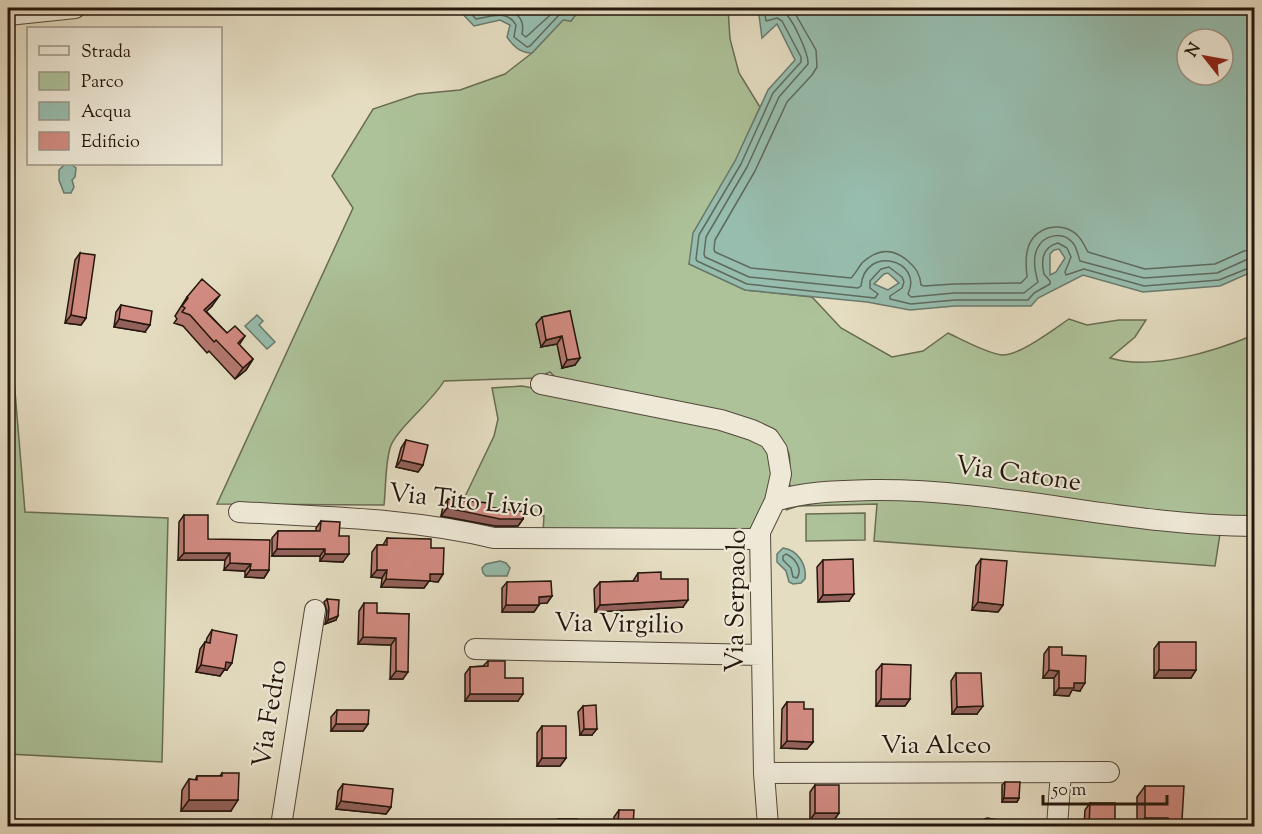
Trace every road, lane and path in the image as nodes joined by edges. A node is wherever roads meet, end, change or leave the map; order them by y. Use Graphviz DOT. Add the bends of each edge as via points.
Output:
graph roads {
  1 [pos="75,8"];
  2 [pos="8,15"];
  3 [pos="541,384"];
  4 [pos="775,501"];
  5 [pos="239,512"];
  6 [pos="1254,526"];
  7 [pos="760,539"];
  8 [pos="315,610"];
  9 [pos="475,649"];
  10 [pos="762,656"];
  11 [pos="1061,772"];
  12 [pos="1109,772"];
  13 [pos="764,773"];
  14 [pos="281,826"];
  15 [pos="768,826"];
  16 [pos="1057,826"];
  1 -- 2 [label="street"];
  3 -- 4 [label="street, Via Serpaolo" via="720,420 769,438 780,460"];
  4 -- 6 [label="street, Via Catone" via="830,492 918,490 1132,518"];
  4 -- 7 [label="street, Via Serpaolo"];
  5 -- 7 [label="street, Via Tito Livio" via="408,522 494,538"];
  7 -- 10 [label="street, Via Serpaolo"];
  8 -- 14 [label="street, Via Fedro"];
  9 -- 10 [label="street, Via Virgilio"];
  10 -- 13 [label="street, Via Serpaolo"];
  11 -- 12 [label="street, Via Alceo"];
  11 -- 13 [label="street, Via Alceo"];
  11 -- 16 [label="street"];
  13 -- 15 [label="street, Via Serpaolo"];
}
